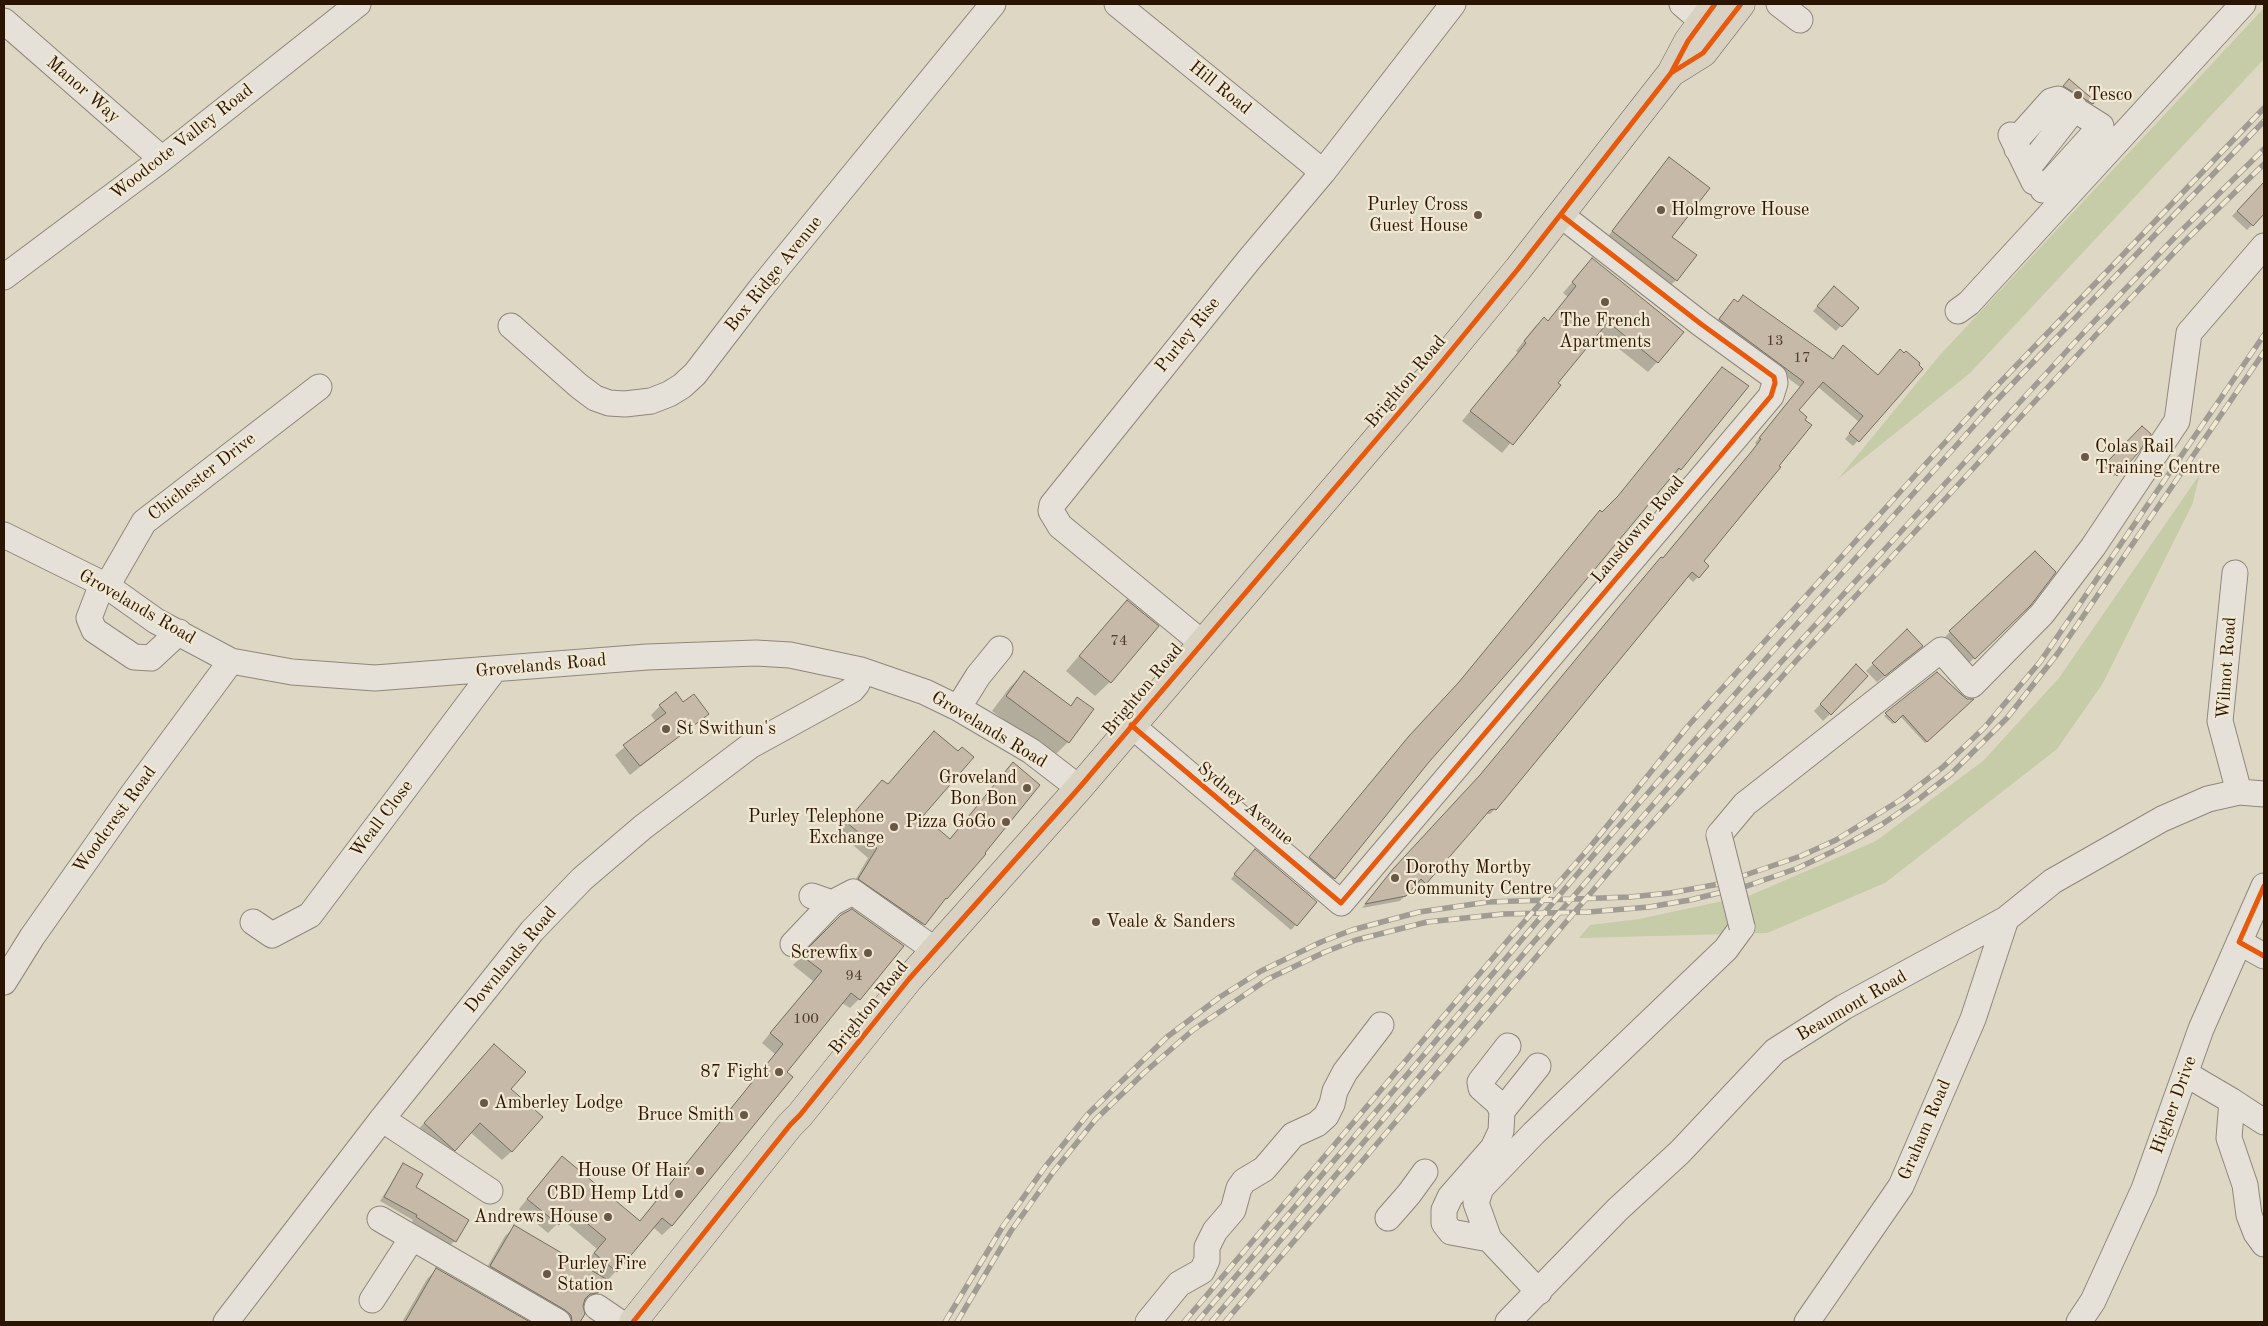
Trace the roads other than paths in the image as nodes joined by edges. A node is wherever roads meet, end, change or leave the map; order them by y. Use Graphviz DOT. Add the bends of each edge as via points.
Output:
graph roads {
  1 [pos="358,4"];
  2 [pos="993,4"];
  3 [pos="1117,4"];
  4 [pos="1453,4"];
  5 [pos="1682,4"];
  6 [pos="1742,4"];
  7 [pos="1779,4"];
  8 [pos="2243,4"];
  9 [pos="1709,12"];
  10 [pos="1800,20"];
  11 [pos="4,21"];
  12 [pos="1671,73"];
  13 [pos="2101,126"];
  14 [pos="2126,130"];
  15 [pos="162,159"];
  16 [pos="1323,172"];
  17 [pos="2034,175"];
  18 [pos="1561,215"];
  19 [pos="2264,246"];
  20 [pos="4,277"];
  21 [pos="1958,311"];
  22 [pos="511,326"];
  23 [pos="319,387"];
  24 [pos="4,535"];
  25 [pos="2234,573"];
  26 [pos="105,585"];
  27 [pos="179,632"];
  28 [pos="1201,642"];
  29 [pos="1000,649"];
  30 [pos="231,661"];
  31 [pos="494,670"];
  32 [pos="861,670"];
  33 [pos="958,708"];
  34 [pos="1131,725"];
  35 [pos="1079,788"];
  36 [pos="2239,792"];
  37 [pos="2264,794"];
  38 [pos="2264,886"];
  39 [pos="1342,903"];
  40 [pos="2006,918"];
  41 [pos="253,922"];
  42 [pos="2239,942"];
  43 [pos="793,944"];
  44 [pos="935,950"];
  45 [pos="2264,956"];
  46 [pos="4,982"];
  47 [pos="1381,1025"];
  48 [pos="1508,1046"];
  49 [pos="1538,1066"];
  50 [pos="2186,1074"];
  51 [pos="2232,1101"];
  52 [pos="1502,1111"];
  53 [pos="382,1119"];
  54 [pos="2264,1122"];
  55 [pos="1425,1172"];
  56 [pos="490,1191"];
  57 [pos="1409,1194"];
  58 [pos="1444,1213"];
  59 [pos="1388,1218"];
  60 [pos="380,1219"];
  61 [pos="412,1238"];
  62 [pos="1489,1238"];
  63 [pos="2264,1244"];
  64 [pos="1538,1292"];
  65 [pos="372,1300"];
  66 [pos="597,1307"];
  67 [pos="226,1322"];
  68 [pos="558,1322"];
  69 [pos="619,1322"];
  70 [pos="633,1322"];
  71 [pos="1148,1322"];
  72 [pos="1508,1322"];
  73 [pos="1807,1322"];
  74 [pos="2079,1322"];
  1 -- 15 [label="street, Woodcote Valley Road"];
  2 -- 22 [label="street, Box Ridge Avenue" via="761,288 695,374 682,386 651,401 609,403 595,398 579,386"];
  3 -- 16 [label="street, Hill Road"];
  4 -- 16 [label="street, Purley Rise"];
  5 -- 9 [label="street"];
  6 -- 12 [label="highway, Brighton Road" via="1703,53"];
  7 -- 10 [label="street"];
  8 -- 14 [label="street"];
  9 -- 12 [label="highway, Brighton Road"];
  11 -- 15 [label="street, Manor Way"];
  12 -- 18 [label="highway, Brighton Road"];
  13 -- 14 [label="street"];
  13 -- 17 [label="street"];
  13 -- 17 [label="street" via="2066,103 2051,101 2018,139"];
  14 -- 17 [label="street"];
  15 -- 20 [label="street, Woodcote Valley Road"];
  16 -- 28 [label="street, Purley Rise" via="1068,483 1051,511 1060,526"];
  17 -- 21 [label="street" via="1969,303"];
  18 -- 28 [label="highway, Brighton Road" via="1426,380"];
  18 -- 39 [label="street, Lansdowne Road" via="1774,377 1774,389"];
  19 -- 62 [label="street, bridge" via="2189,333 2177,421 2093,547 2042,614 1972,685 1941,650 1745,804 1719,835 1742,927 1726,950 1481,1188 1476,1202"];
  23 -- 26 [label="street, Chichester Drive" via="144,522"];
  24 -- 26 [label="street, Grovelands Road"];
  25 -- 36 [label="street, Wilmot Road" via="2220,721"];
  26 -- 27 [label="street, Grovelands Road" via="156,622"];
  26 -- 27 [label="street, Chichester Drive" via="89,618 94,630 134,657 150,658"];
  27 -- 30 [label="street, Grovelands Road"];
  28 -- 34 [label="highway, Brighton Road"];
  29 -- 33 [label="street"];
  30 -- 31 [label="street, Grovelands Road" via="292,672 375,678"];
  30 -- 46 [label="street, Woodcrest Road" via="126,803"];
  31 -- 32 [label="street, Grovelands Road" via="647,657 756,653 790,655"];
  31 -- 41 [label="street, Weall Close" via="310,915 272,935"];
  32 -- 33 [label="street, Grovelands Road" via="925,692"];
  32 -- 53 [label="street, Downlands Road" via="852,690 750,746 643,827 582,879 532,931"];
  33 -- 35 [label="street, Grovelands Road" via="1031,751"];
  34 -- 35 [label="highway, Brighton Road"];
  34 -- 39 [label="street, Sydney Avenue"];
  35 -- 44 [label="highway, Brighton Road"];
  36 -- 37 [label="street, Beaumont Road"];
  36 -- 40 [label="street, Beaumont Road" via="2208,799 2162,819 2053,881"];
  38 -- 42 [label="street, Higher Drive"];
  40 -- 64 [label="street, Beaumont Road" via="1844,1007 1775,1051 1680,1152 1618,1209"];
  40 -- 73 [label="street, Graham Road" via="1972,1019 1901,1186"];
  42 -- 45 [label="street"];
  42 -- 50 [label="street, Higher Drive"];
  43 -- 44 [label="street" via="822,899 853,892"];
  44 -- 70 [label="highway, Brighton Road"];
  47 -- 71 [label="street" via="1344,1072 1326,1116 1293,1135 1264,1169 1244,1181 1233,1210 1215,1231 1207,1247 1202,1272 1179,1284"];
  48 -- 52 [label="street" via="1480,1082 1481,1088"];
  49 -- 52 [label="street"];
  50 -- 51 [label="street"];
  50 -- 74 [label="street, Higher Drive" via="2144,1189"];
  51 -- 54 [label="street"];
  51 -- 63 [label="street" via="2229,1138 2245,1186 2249,1215"];
  52 -- 58 [label="street" via="1498,1141 1450,1197"];
  53 -- 56 [label="street"];
  53 -- 67 [label="street, Downlands Road"];
  55 -- 57 [label="street"];
  57 -- 58 [label="street"];
  57 -- 59 [label="street"];
  58 -- 62 [label="street" via="1445,1227 1452,1232"];
  60 -- 61 [label="street"];
  61 -- 65 [label="street"];
  61 -- 68 [label="street"];
  62 -- 64 [label="street"];
  64 -- 72 [label="street, Beaumont Road"];
  66 -- 69 [label="street"];
}
